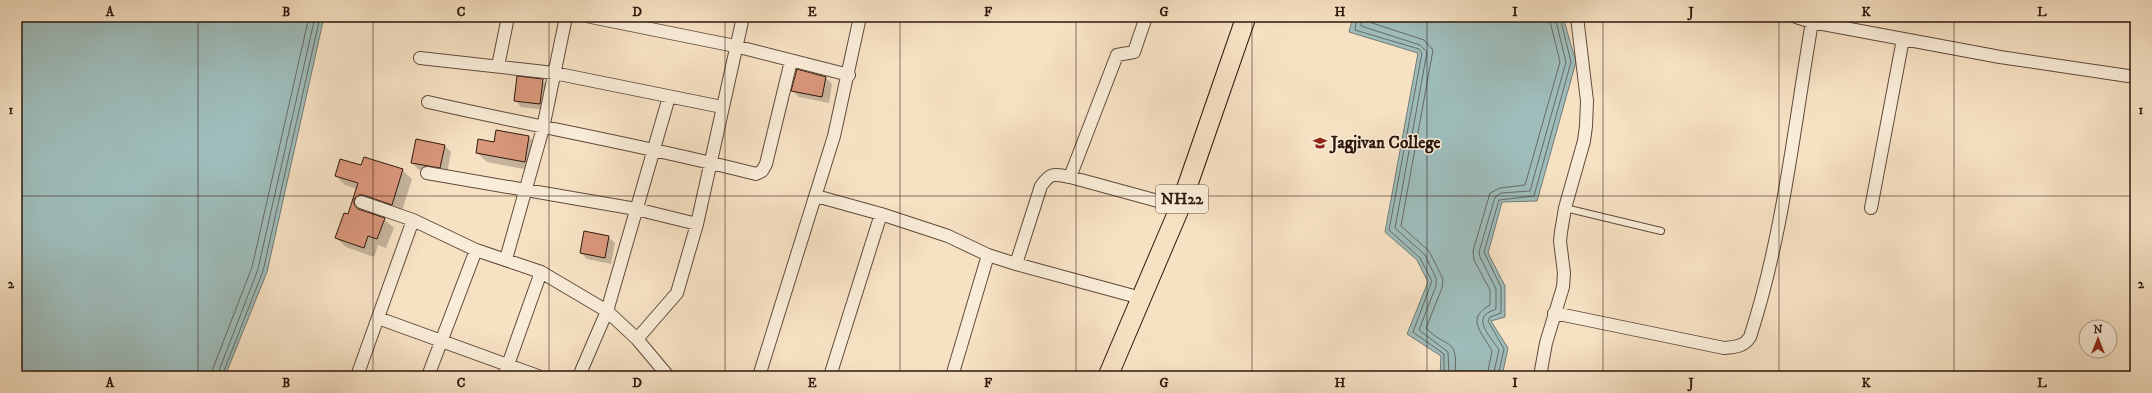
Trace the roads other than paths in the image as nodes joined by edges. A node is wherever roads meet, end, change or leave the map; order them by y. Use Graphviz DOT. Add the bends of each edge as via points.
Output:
graph roads {
  1 [pos="508,17"];
  2 [pos="566,17"];
  3 [pos="591,17"];
  4 [pos="743,17"];
  5 [pos="860,17"];
  6 [pos="1146,17"];
  7 [pos="1246,17"];
  8 [pos="1577,17"];
  9 [pos="1796,17"];
  10 [pos="1812,22"];
  11 [pos="1903,39"];
  12 [pos="735,46"];
  13 [pos="420,58"];
  14 [pos="791,62"];
  15 [pos="498,66"];
  16 [pos="554,73"];
  17 [pos="849,75"];
  18 [pos="2135,77"];
  19 [pos="669,97"];
  20 [pos="428,102"];
  21 [pos="722,107"];
  22 [pos="543,128"];
  23 [pos="653,149"];
  24 [pos="710,162"];
  25 [pos="427,173"];
  26 [pos="1070,177"];
  27 [pos="526,190"];
  28 [pos="816,196"];
  29 [pos="362,202"];
  30 [pos="1180,207"];
  31 [pos="1565,208"];
  32 [pos="1871,208"];
  33 [pos="636,209"];
  34 [pos="881,214"];
  35 [pos="412,220"];
  36 [pos="697,224"];
  37 [pos="1661,231"];
  38 [pos="476,250"];
  39 [pos="988,255"];
  40 [pos="506,259"];
  41 [pos="1016,264"];
  42 [pos="541,272"];
  43 [pos="1141,298"];
  44 [pos="607,311"];
  45 [pos="1554,313"];
  46 [pos="378,318"];
  47 [pos="637,339"];
  48 [pos="441,341"];
  49 [pos="506,371"];
  50 [pos="357,376"];
  51 [pos="428,376"];
  52 [pos="538,376"];
  53 [pos="578,376"];
  54 [pos="668,376"];
  55 [pos="759,376"];
  56 [pos="830,376"];
  57 [pos="952,376"];
  58 [pos="1108,376"];
  59 [pos="1540,376"];
  1 -- 15 [label="street"];
  2 -- 16 [label="street"];
  3 -- 12 [label="street"];
  4 -- 12 [label="street"];
  5 -- 17 [label="street"];
  6 -- 26 [label="street" via="1134,52 1117,55"];
  7 -- 30 [label="main road, NH22"];
  8 -- 31 [label="street" via="1587,101 1586,126"];
  9 -- 10 [label="street"];
  10 -- 11 [label="street"];
  10 -- 45 [label="street" via="1776,239 1763,297 1747,342 1737,347 1724,348"];
  11 -- 18 [label="street" via="2000,57"];
  11 -- 32 [label="street"];
  12 -- 14 [label="street"];
  12 -- 21 [label="street"];
  13 -- 15 [label="street"];
  14 -- 17 [label="street"];
  14 -- 24 [label="street" via="766,164 762,171 756,174"];
  15 -- 16 [label="street"];
  16 -- 19 [label="street"];
  16 -- 22 [label="street"];
  17 -- 28 [label="street"];
  19 -- 21 [label="street"];
  19 -- 23 [label="street"];
  20 -- 22 [label="street"];
  21 -- 24 [label="street"];
  22 -- 23 [label="street"];
  22 -- 27 [label="street"];
  23 -- 24 [label="street"];
  23 -- 33 [label="street"];
  24 -- 36 [label="street"];
  25 -- 27 [label="street"];
  26 -- 30 [label="street"];
  26 -- 41 [label="street" via="1053,174 1041,186"];
  27 -- 33 [label="street"];
  27 -- 40 [label="street"];
  28 -- 34 [label="street"];
  28 -- 55 [label="street"];
  29 -- 35 [label="street"];
  30 -- 43 [label="main road, NH22"];
  31 -- 37 [label="lane"];
  31 -- 45 [label="street" via="1560,241 1564,280"];
  33 -- 36 [label="street"];
  33 -- 44 [label="street"];
  34 -- 39 [label="street" via="948,236"];
  34 -- 56 [label="street"];
  35 -- 38 [label="street"];
  35 -- 46 [label="street"];
  36 -- 47 [label="street" via="677,293"];
  38 -- 40 [label="street"];
  38 -- 48 [label="street"];
  39 -- 41 [label="street"];
  39 -- 57 [label="street"];
  40 -- 42 [label="street"];
  41 -- 43 [label="street"];
  42 -- 44 [label="street"];
  42 -- 49 [label="street"];
  43 -- 58 [label="main road, NH22"];
  44 -- 47 [label="street"];
  44 -- 53 [label="street"];
  45 -- 59 [label="street"];
  46 -- 48 [label="street"];
  46 -- 50 [label="street"];
  47 -- 54 [label="street"];
  48 -- 49 [label="street"];
  48 -- 51 [label="street"];
  49 -- 52 [label="street"];
}
